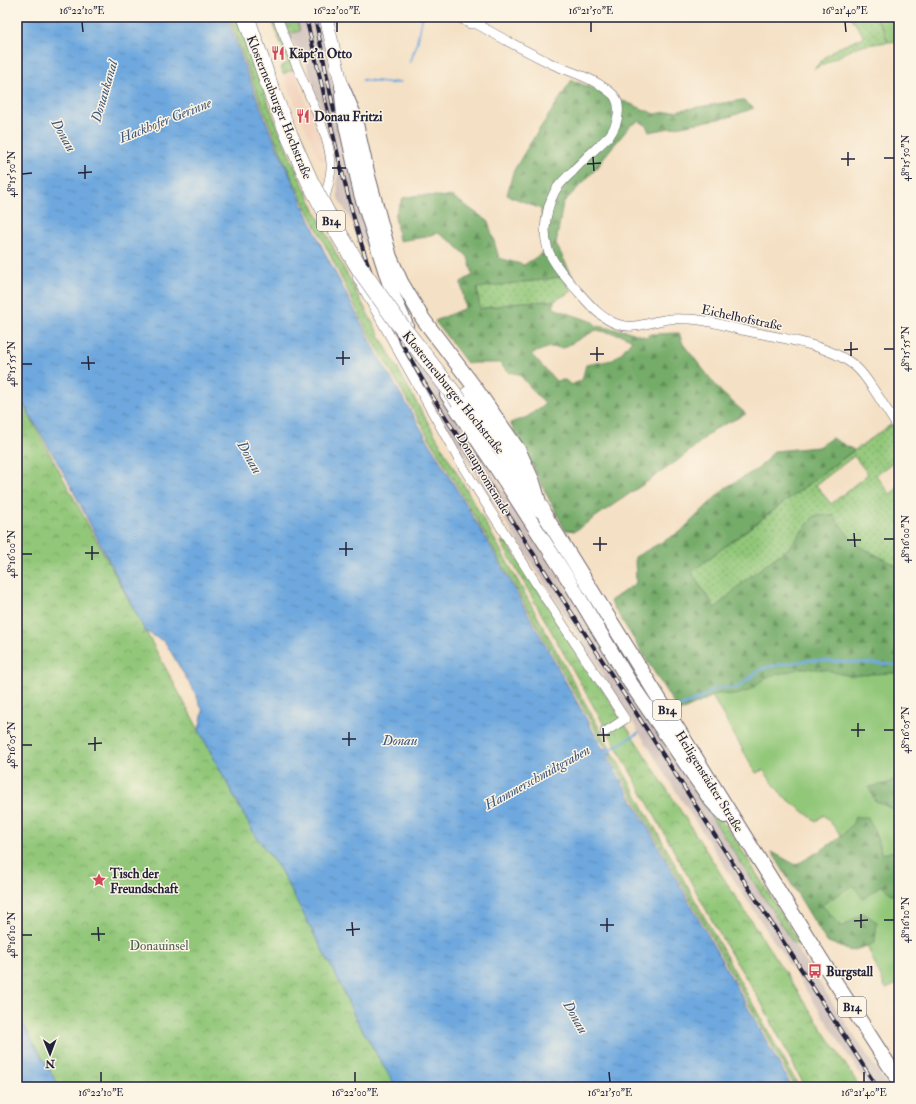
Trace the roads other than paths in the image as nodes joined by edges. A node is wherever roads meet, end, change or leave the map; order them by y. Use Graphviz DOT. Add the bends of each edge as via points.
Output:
graph roads {
  1 [pos="246,17"];
  2 [pos="257,17"];
  3 [pos="277,17"];
  4 [pos="326,17"];
  5 [pos="459,17"];
  6 [pos="485,17"];
  7 [pos="477,24"];
  8 [pos="342,87"];
  9 [pos="899,429"];
  10 [pos="509,460"];
  11 [pos="541,509"];
  12 [pos="605,732"];
  13 [pos="746,838"];
  14 [pos="899,1081"];
  1 -- 10 [label="highway, Klosterneuburger Hochstraße / B14, bridge" via="271,90 310,182 360,269 459,401"];
  2 -- 10 [label="highway, Klosterneuburger Hochstraße / B14" via="293,118 348,231 389,292 468,395"];
  3 -- 12 [label="street, Donaupromenade" via="315,106 327,143 331,164 322,206 326,221 463,466 625,719"];
  4 -- 8 [label="main road"];
  5 -- 7 [label="street, Eichelhofstraße" via="470,24"];
  6 -- 7 [label="street"];
  7 -- 9 [label="street, Eichelhofstraße" via="552,64 592,79 616,97 618,112 613,130 558,187 549,207 545,236 548,251 554,260 568,280 599,314 623,326 671,319 709,321 826,350 844,358 865,376"];
  8 -- 11 [label="main road" via="354,114 390,258 401,282 423,319 476,388 519,451 533,482"];
  8 -- 13 [label="main road" via="344,116 361,194 394,298 415,346 551,552 629,681 710,799"];
  10 -- 11 [label="highway, Heiligenstädter Straße / B14"];
  11 -- 13 [label="main road, Heiligenstädter Straße / B14"];
  13 -- 14 [label="main road, Heiligenstädter Straße / B14"];
}
